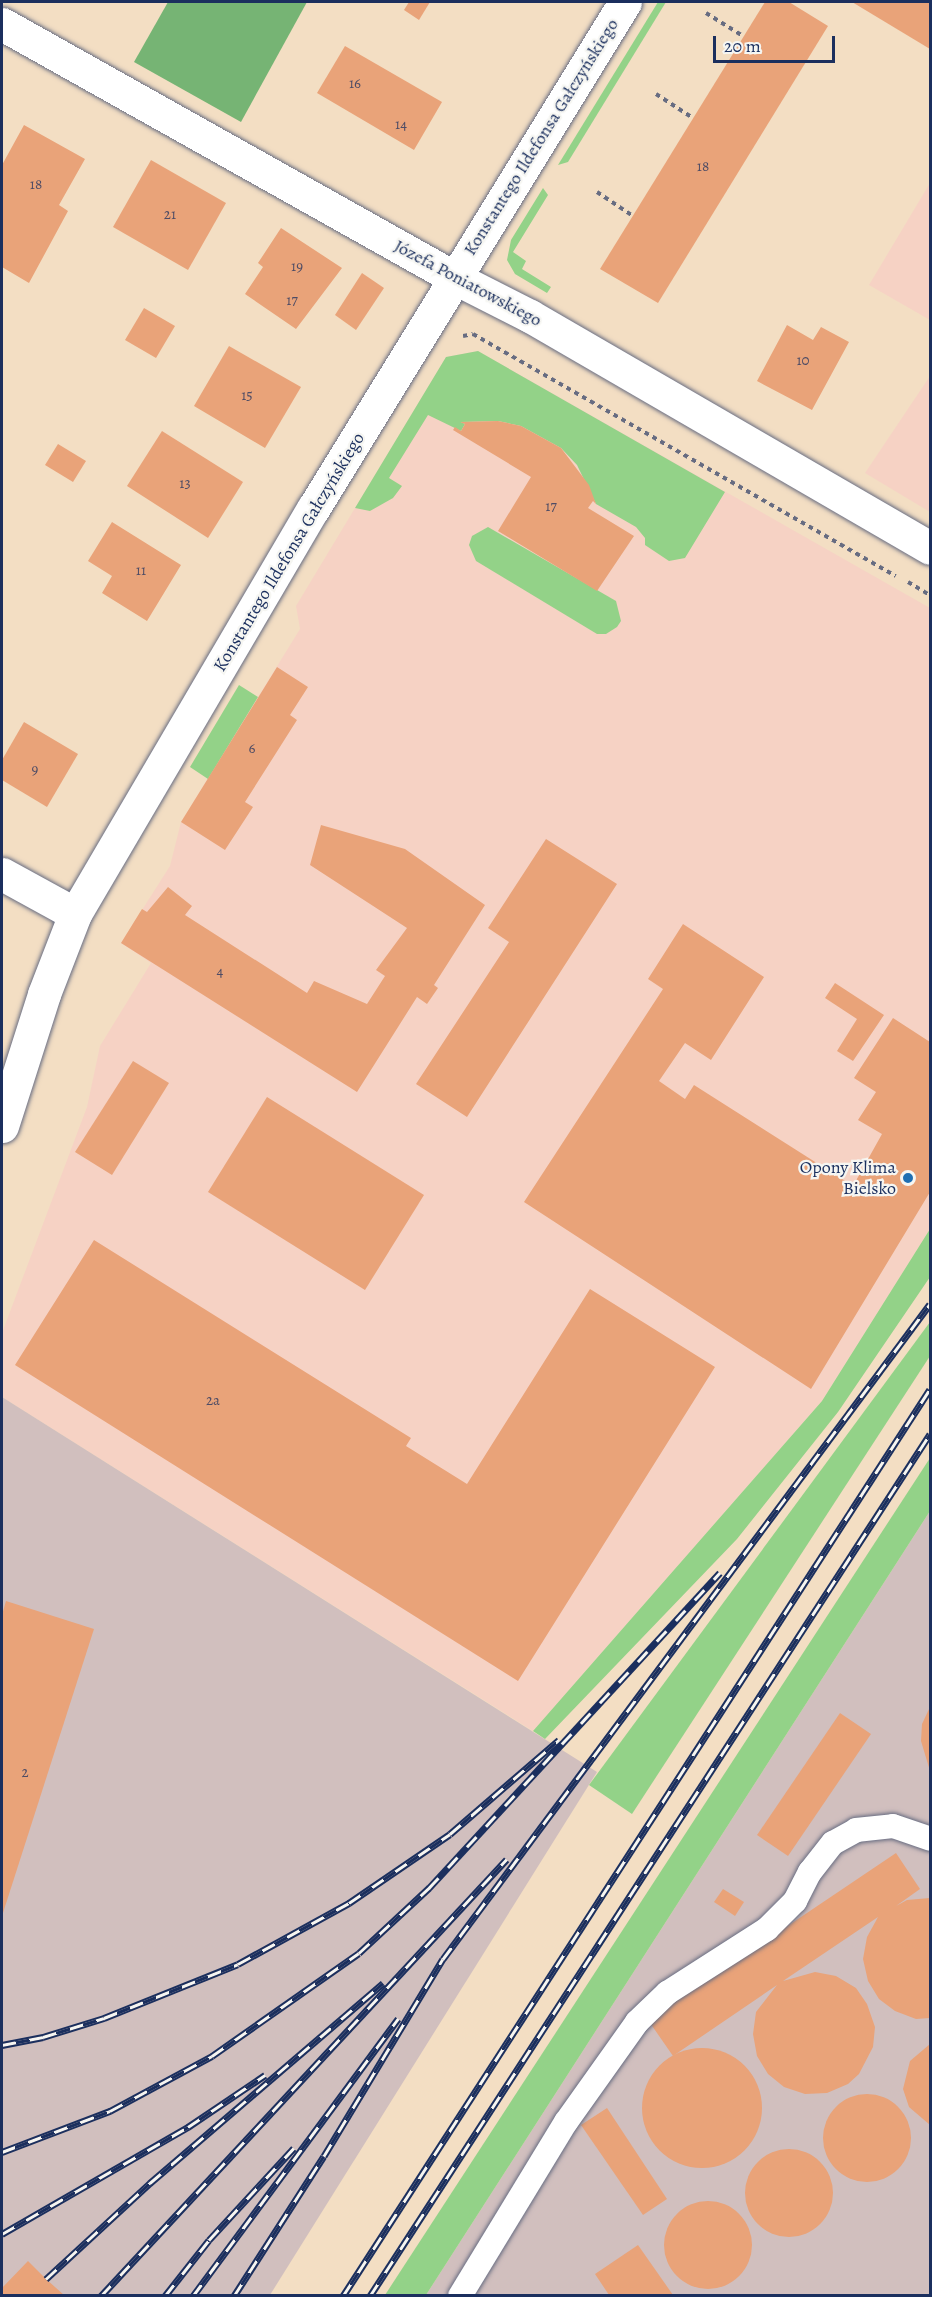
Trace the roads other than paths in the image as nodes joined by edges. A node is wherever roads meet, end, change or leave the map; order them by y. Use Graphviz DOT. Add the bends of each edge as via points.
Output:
graph roads {
  1 [pos="625,2"];
  2 [pos="2,26"];
  3 [pos="455,278"];
  4 [pos="930,548"];
  5 [pos="2,874"];
  6 [pos="75,914"];
  7 [pos="2,1126"];
  8 [pos="930,1839"];
  9 [pos="460,2295"];
  1 -- 3 [label="street, Konstantego Ildefonsa Gałczyńskiego"];
  2 -- 3 [label="street, Józefa Poniatowskiego"];
  3 -- 4 [label="street, Józefa Poniatowskiego" via="530,316"];
  3 -- 6 [label="street, Konstantego Ildefonsa Gałczyńskiego" via="313,509"];
  5 -- 6 [label="street"];
  6 -- 7 [label="street, Konstantego Ildefonsa Gałczyńskiego" via="44,994"];
  8 -- 9 [label="lane" via="893,1826 856,1830 832,1843 810,1872 795,1902 767,1929 667,1993 644,2015 566,2122"];
}
